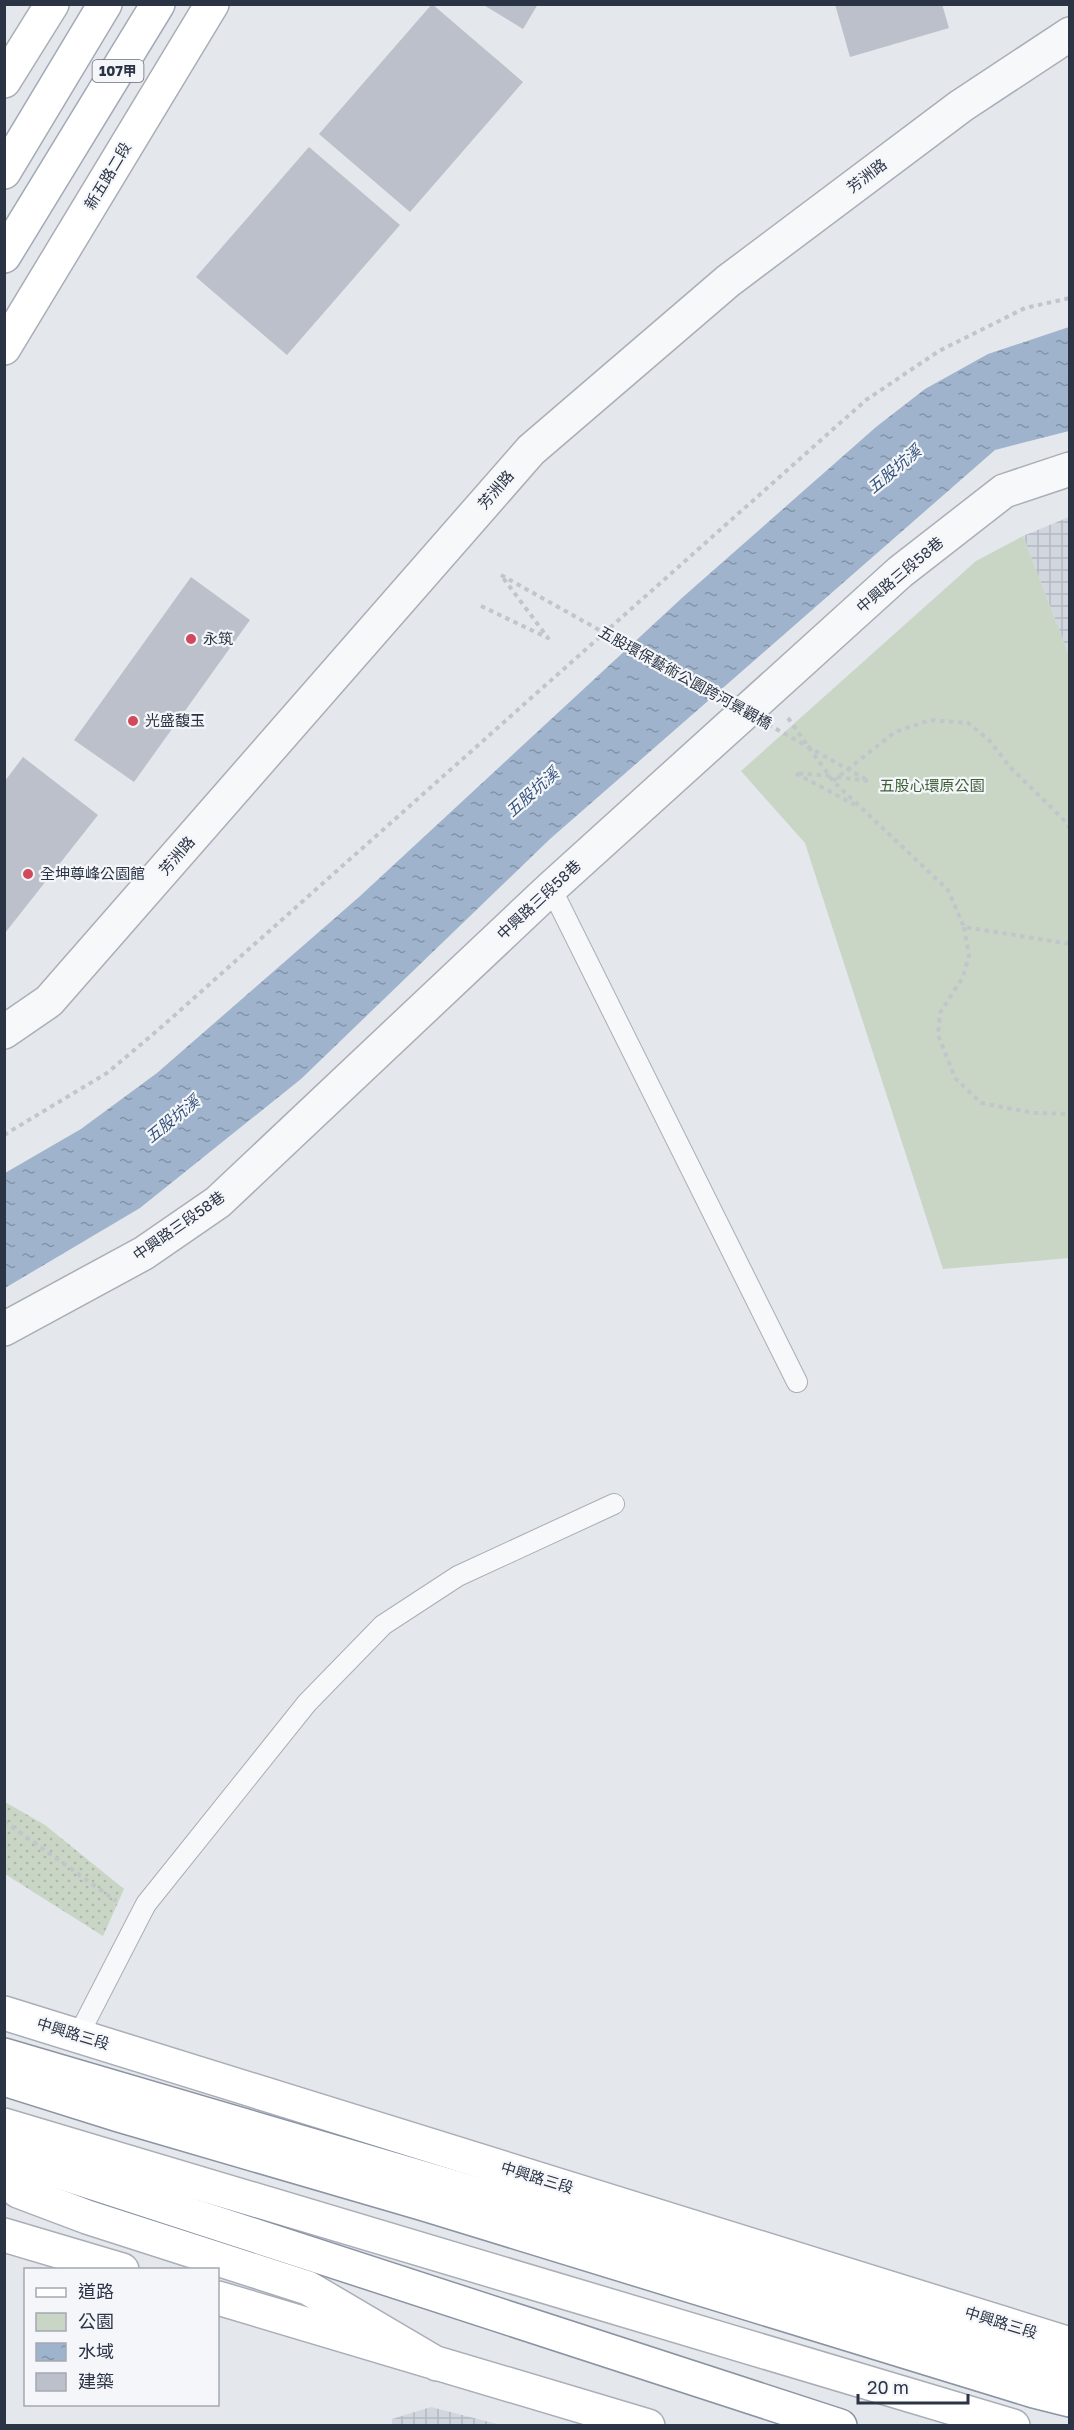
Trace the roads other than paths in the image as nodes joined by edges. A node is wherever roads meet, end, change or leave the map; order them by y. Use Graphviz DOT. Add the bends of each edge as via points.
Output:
graph roads {
  1 [pos="52,4"];
  2 [pos="105,4"];
  3 [pos="158,4"];
  4 [pos="212,4"];
  5 [pos="1070,34"];
  6 [pos="4,81"];
  7 [pos="4,172"];
  8 [pos="4,256"];
  9 [pos="4,348"];
  10 [pos="1070,469"];
  11 [pos="551,888"];
  12 [pos="4,1032"];
  13 [pos="4,1329"];
  14 [pos="797,1382"];
  15 [pos="614,1504"];
  16 [pos="4,2013"];
  17 [pos="78,2036"];
  18 [pos="4,2055"];
  19 [pos="4,2079"];
  20 [pos="4,2125"];
  21 [pos="4,2154"];
  22 [pos="4,2175"];
  23 [pos="4,2235"];
  24 [pos="115,2268"];
  25 [pos="219,2298"];
  26 [pos="1070,2344"];
  27 [pos="437,2364"];
  28 [pos="1070,2373"];
  29 [pos="1070,2401"];
  30 [pos="648,2426"];
  31 [pos="840,2426"];
  32 [pos="1013,2426"];
  1 -- 6 [label="main road"];
  2 -- 7 [label="main road, 107甲"];
  3 -- 8 [label="main road, 107甲"];
  4 -- 9 [label="main road, 新五路二段 / 107甲"];
  5 -- 12 [label="street, 芳洲路" via="961,105 728,281 531,450 49,1001"];
  10 -- 11 [label="street, 中興路三段58巷" via="1004,490 900,572"];
  11 -- 13 [label="street, 中興路三段58巷" via="218,1202 144,1253"];
  11 -- 14 [label="lane"];
  15 -- 17 [label="lane" via="458,1576 383,1625 307,1703 146,1905"];
  16 -- 17 [label="main road, 中興路三段"];
  17 -- 26 [label="main road, 中興路三段"];
  18 -- 28 [label="main road"];
  19 -- 29 [label="main road"];
  20 -- 32 [label="main road"];
  21 -- 31 [label="main road"];
  22 -- 27 [label="main road" via="18,2191 87,2217 308,2288"];
  23 -- 24 [label="main road"];
  25 -- 27 [label="main road"];
  27 -- 30 [label="main road"];
}
